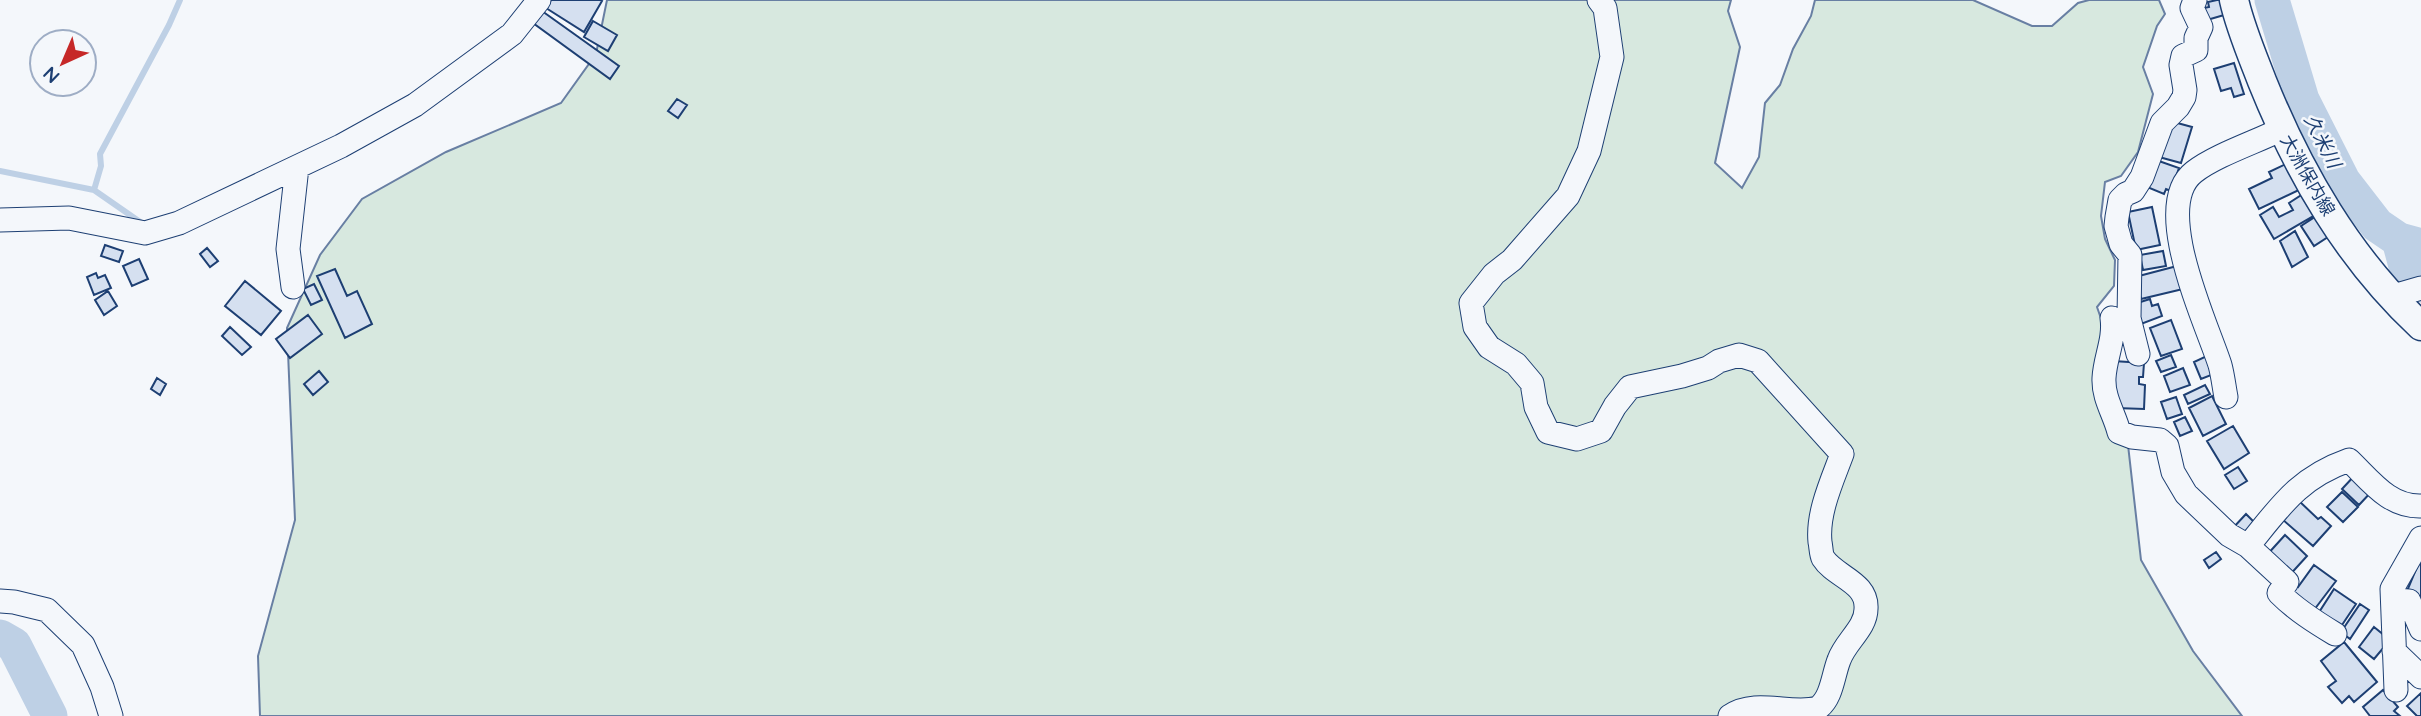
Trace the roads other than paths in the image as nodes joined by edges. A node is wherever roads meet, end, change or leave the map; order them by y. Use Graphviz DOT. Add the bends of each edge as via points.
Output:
graph roads {
  1 [pos="539,0"];
  2 [pos="1599,0"];
  3 [pos="2195,0"];
  4 [pos="2234,0"];
  5 [pos="2281,129"];
  6 [pos="297,167"];
  7 [pos="0,220"];
  8 [pos="293,287"];
  9 [pos="2404,292"];
  10 [pos="2112,318"];
  11 [pos="2421,326"];
  12 [pos="2138,354"];
  13 [pos="2226,397"];
  14 [pos="2421,506"];
  15 [pos="2421,538"];
  16 [pos="2248,546"];
  17 [pos="2394,600"];
  18 [pos="0,601"];
  19 [pos="2421,629"];
  20 [pos="2335,634"];
  21 [pos="2394,651"];
  22 [pos="2421,677"];
  23 [pos="2396,690"];
  24 [pos="111,716"];
  25 [pos="1730,716"];
  1 -- 6 [label="street" via="512,34 415,105"];
  2 -- 25 [label="street" via="1605,8 1612,57 1589,151 1568,196 1471,303 1475,327 1489,347 1516,364 1532,383 1536,407 1549,432 1577,439 1601,431 1630,387 1682,376 1739,355 1758,361 1842,454 1825,501 1820,540 1823,557 1864,593 1867,610 1860,627 1846,644 1819,707 1804,713 1738,710"];
  3 -- 12 [label="street" via="2192,8 2201,27 2196,50 2183,56 2184,97 2162,123 2142,177 2120,200 2116,217 2121,244 2130,255 2129,318"];
  4 -- 5 [label="main road, 大洲保内線"];
  5 -- 9 [label="main road, 大洲保内線" via="2353,250"];
  5 -- 13 [label="street" via="2193,173 2179,202 2182,257 2221,368"];
  6 -- 7 [label="street" via="179,223 145,233 69,218"];
  6 -- 8 [label="street" via="288,249"];
  9 -- 11 [label="main road, 大洲保内線"];
  10 -- 16 [label="street" via="2104,386 2119,432 2160,440 2186,494 2229,535"];
  14 -- 16 [label="street" via="2388,498 2349,460 2305,481"];
  15 -- 17 [label="street" via="2394,584"];
  16 -- 20 [label="street" via="2287,582 2279,593"];
  17 -- 19 [label="street" via="2409,601"];
  17 -- 21 [label="street"];
  18 -- 24 [label="street" via="47,610 83,645"];
  21 -- 22 [label="street"];
  21 -- 23 [label="street"];
}
